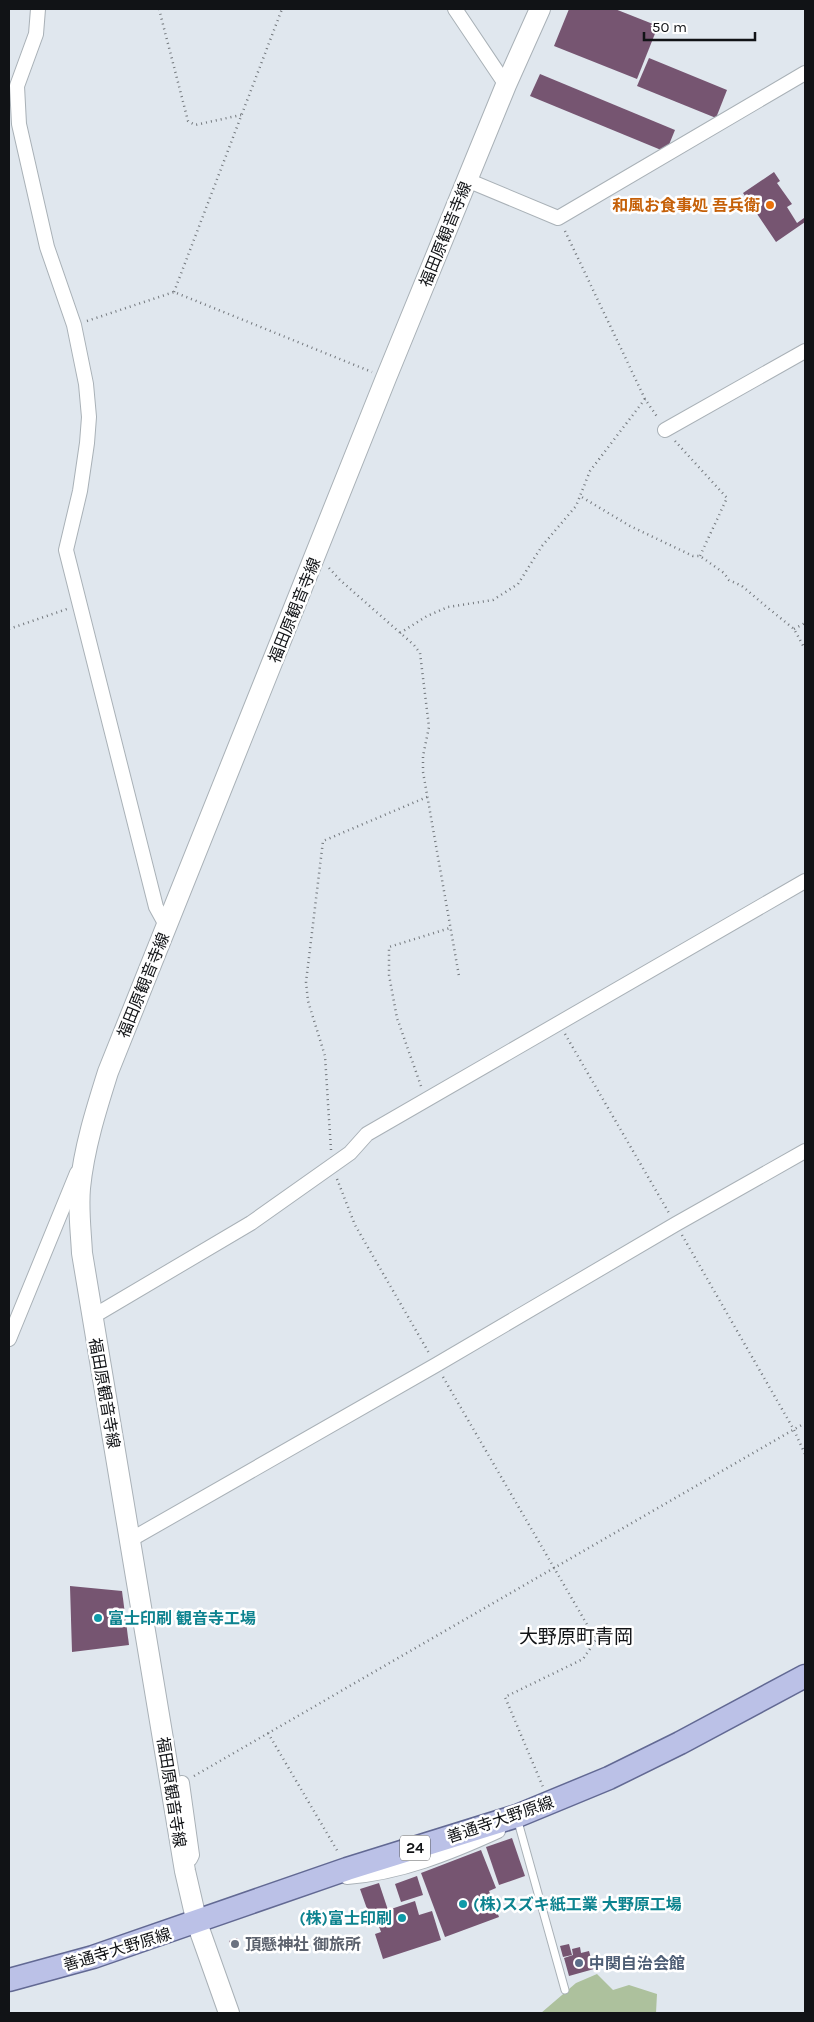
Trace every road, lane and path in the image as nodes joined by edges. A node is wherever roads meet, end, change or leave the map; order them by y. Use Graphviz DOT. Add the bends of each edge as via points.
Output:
graph roads {
  1 [pos="38,9"];
  2 [pos="159,9"];
  3 [pos="282,9"];
  4 [pos="455,9"];
  5 [pos="540,9"];
  6 [pos="805,73"];
  7 [pos="506,85"];
  8 [pos="241,115"];
  9 [pos="467,180"];
  10 [pos="558,218"];
  11 [pos="174,292"];
  12 [pos="74,325"];
  13 [pos="805,350"];
  14 [pos="386,378"];
  15 [pos="645,399"];
  16 [pos="665,430"];
  17 [pos="580,496"];
  18 [pos="316,554"];
  19 [pos="700,556"];
  20 [pos="80,605"];
  21 [pos="805,623"];
  22 [pos="9,629"];
  23 [pos="794,629"];
  24 [pos="400,633"];
  25 [pos="805,649"];
  26 [pos="427,797"];
  27 [pos="805,881"];
  28 [pos="167,927"];
  29 [pos="450,928"];
  30 [pos="459,976"];
  31 [pos="426,1100"];
  32 [pos="805,1151"];
  33 [pos="84,1157"];
  34 [pos="332,1167"];
  35 [pos="92,1317"];
  36 [pos="9,1338"];
  37 [pos="436,1365"];
  38 [pos="805,1423"];
  39 [pos="130,1540"];
  40 [pos="553,1568"];
  41 [pos="805,1676"];
  42 [pos="268,1733"];
  43 [pos="182,1782"];
  44 [pos="550,1802"];
  45 [pos="517,1816"];
  46 [pos="348,1869"];
  47 [pos="185,1871"];
  48 [pos="319,1879"];
  49 [pos="197,1923"];
  50 [pos="9,1980"];
  51 [pos="565,1990"];
  52 [pos="229,2013"];
  1 -- 12 [label="street" via="36,34 17,86 19,124 47,247"];
  2 -- 8 [label="path" via="188,121 195,125"];
  3 -- 8 [label="path"];
  4 -- 7 [label="street"];
  5 -- 7 [label="main road, 福田原観音寺線"];
  6 -- 10 [label="street"];
  7 -- 9 [label="main road, 福田原観音寺線"];
  8 -- 11 [label="path"];
  9 -- 10 [label="street"];
  9 -- 14 [label="main road, 福田原観音寺線"];
  10 -- 15 [label="path"];
  11 -- 12 [label="path"];
  11 -- 14 [label="path"];
  12 -- 20 [label="street" via="89,417 80,491 66,550"];
  13 -- 16 [label="street"];
  14 -- 18 [label="main road, 福田原観音寺線"];
  15 -- 16 [label="path"];
  15 -- 17 [label="path" via="590,471"];
  16 -- 19 [label="path" via="727,498"];
  17 -- 19 [label="path" via="630,526 693,556"];
  17 -- 24 [label="path" via="518,584 493,600 448,607"];
  18 -- 24 [label="path"];
  18 -- 28 [label="main road, 福田原観音寺線"];
  19 -- 23 [label="path"];
  20 -- 22 [label="path"];
  20 -- 28 [label="street" via="156,907"];
  21 -- 23 [label="path"];
  23 -- 25 [label="path"];
  24 -- 26 [label="path" via="420,653 430,727 423,756"];
  26 -- 29 [label="path"];
  26 -- 34 [label="path" via="323,842 306,982 308,1001 325,1056"];
  27 -- 31 [label="street"];
  28 -- 33 [label="main road, 福田原観音寺線" via="108,1072"];
  29 -- 30 [label="path"];
  29 -- 31 [label="path" via="389,947 389,975 396,1018"];
  31 -- 34 [label="street" via="367,1134"];
  32 -- 37 [label="street"];
  33 -- 35 [label="main road, 福田原観音寺線" via="79,1215"];
  33 -- 36 [label="street"];
  34 -- 35 [label="street" via="251,1224"];
  34 -- 37 [label="path" via="355,1225"];
  35 -- 39 [label="main road, 福田原観音寺線"];
  37 -- 39 [label="street"];
  37 -- 40 [label="path"];
  38 -- 40 [label="path"];
  39 -- 47 [label="main road, 福田原観音寺線"];
  40 -- 42 [label="path"];
  40 -- 44 [label="path" via="596,1640 583,1659 505,1696"];
  41 -- 44 [label="main road, 善通寺大野原線 / 24" via="671,1748"];
  42 -- 43 [label="path"];
  42 -- 46 [label="path"];
  43 -- 47 [label="street" via="192,1854"];
  44 -- 45 [label="main road, 善通寺大野原線 / 24"];
  45 -- 46 [label="main road, 善通寺大野原線 / 24"];
  45 -- 48 [label="street" via="504,1829 418,1863 372,1875"];
  45 -- 51 [label="lane"];
  46 -- 48 [label="main road, 善通寺大野原線 / 24"];
  47 -- 49 [label="main road, 福田原観音寺線"];
  48 -- 49 [label="main road, 善通寺大野原線 / 24"];
  49 -- 50 [label="main road, 善通寺大野原線 / 24"];
  49 -- 52 [label="main road, 福田原観音寺線"];
}
